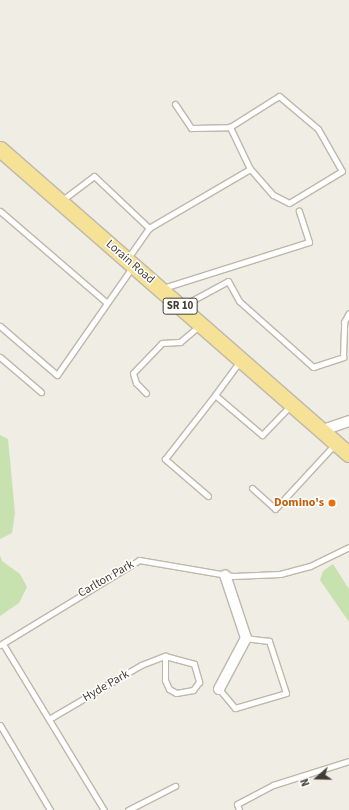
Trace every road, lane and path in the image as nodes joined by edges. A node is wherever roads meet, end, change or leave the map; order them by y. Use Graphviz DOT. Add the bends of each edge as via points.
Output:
graph roads {
  1 [pos="176,104"];
  2 [pos="230,127"];
  3 [pos="0,149"];
  4 [pos="250,169"];
  5 [pos="60,201"];
  6 [pos="0,211"];
  7 [pos="299,211"];
  8 [pos="149,228"];
  9 [pos="130,262"];
  10 [pos="160,289"];
  11 [pos="107,303"];
  12 [pos="181,307"];
  13 [pos="349,313"];
  14 [pos="202,324"];
  15 [pos="0,326"];
  16 [pos="0,357"];
  17 [pos="241,359"];
  18 [pos="41,392"];
  19 [pos="146,393"];
  20 [pos="214,395"];
  21 [pos="293,404"];
  22 [pos="349,422"];
  23 [pos="323,430"];
  24 [pos="336,442"];
  25 [pos="349,454"];
  26 [pos="252,488"];
  27 [pos="208,496"];
  28 [pos="349,547"];
  29 [pos="225,575"];
  30 [pos="246,638"];
  31 [pos="1,644"];
  32 [pos="165,656"];
  33 [pos="219,689"];
  34 [pos="49,719"];
  35 [pos="0,725"];
  36 [pos="349,761"];
  37 [pos="175,786"];
  38 [pos="50,810"];
  39 [pos="104,810"];
  40 [pos="128,810"];
  41 [pos="239,810"];
  1 -- 2 [label="lane" via="191,128"];
  2 -- 4 [label="lane"];
  2 -- 4 [label="lane" via="279,96 318,129 342,171 289,203 273,195"];
  3 -- 5 [label="main road, Lorain Road / SR 10"];
  4 -- 8 [label="lane"];
  5 -- 8 [label="lane" via="94,176"];
  5 -- 9 [label="main road, Lorain Road / SR 10"];
  6 -- 11 [label="lane"];
  7 -- 10 [label="lane" via="308,242"];
  8 -- 9 [label="lane"];
  9 -- 10 [label="main road, Lorain Road / SR 10"];
  9 -- 11 [label="lane"];
  10 -- 12 [label="main road, Lorain Road / SR 10"];
  11 -- 15 [label="lane" via="57,375"];
  12 -- 13 [label="lane" via="228,281 239,302 312,367 343,357 344,322"];
  12 -- 14 [label="main road, Lorain Road / SR 10"];
  14 -- 17 [label="main road, Lorain Road / SR 10"];
  14 -- 19 [label="lane" via="180,342 162,343 133,373 136,383"];
  16 -- 18 [label="lane"];
  17 -- 20 [label="lane"];
  17 -- 21 [label="main road, Lorain Road / SR 10"];
  20 -- 21 [label="lane" via="262,435"];
  20 -- 27 [label="lane" via="165,459"];
  21 -- 23 [label="main road, Lorain Road / SR 10"];
  22 -- 23 [label="street"];
  23 -- 24 [label="main road, Lorain Road / SR 10"];
  24 -- 25 [label="main road, Lorain Road / SR 10"];
  24 -- 26 [label="lane" via="274,509"];
  28 -- 29 [label="lane, Carlton Park" via="310,566 280,574"];
  29 -- 30 [label="street"];
  29 -- 31 [label="lane, Carlton Park" via="138,560"];
  30 -- 33 [label="street"];
  30 -- 33 [label="lane" via="269,641 286,693 235,708"];
  31 -- 34 [label="lane"];
  32 -- 32 [label="lane" via="194,664 199,682 194,690 176,693 169,689 164,680"];
  32 -- 34 [label="lane, Hyde Park" via="141,665"];
  34 -- 39 [label="lane"];
  35 -- 38 [label="lane"];
  36 -- 41 [label="lane" via="273,785 237,804"];
  37 -- 40 [label="lane"];
}
